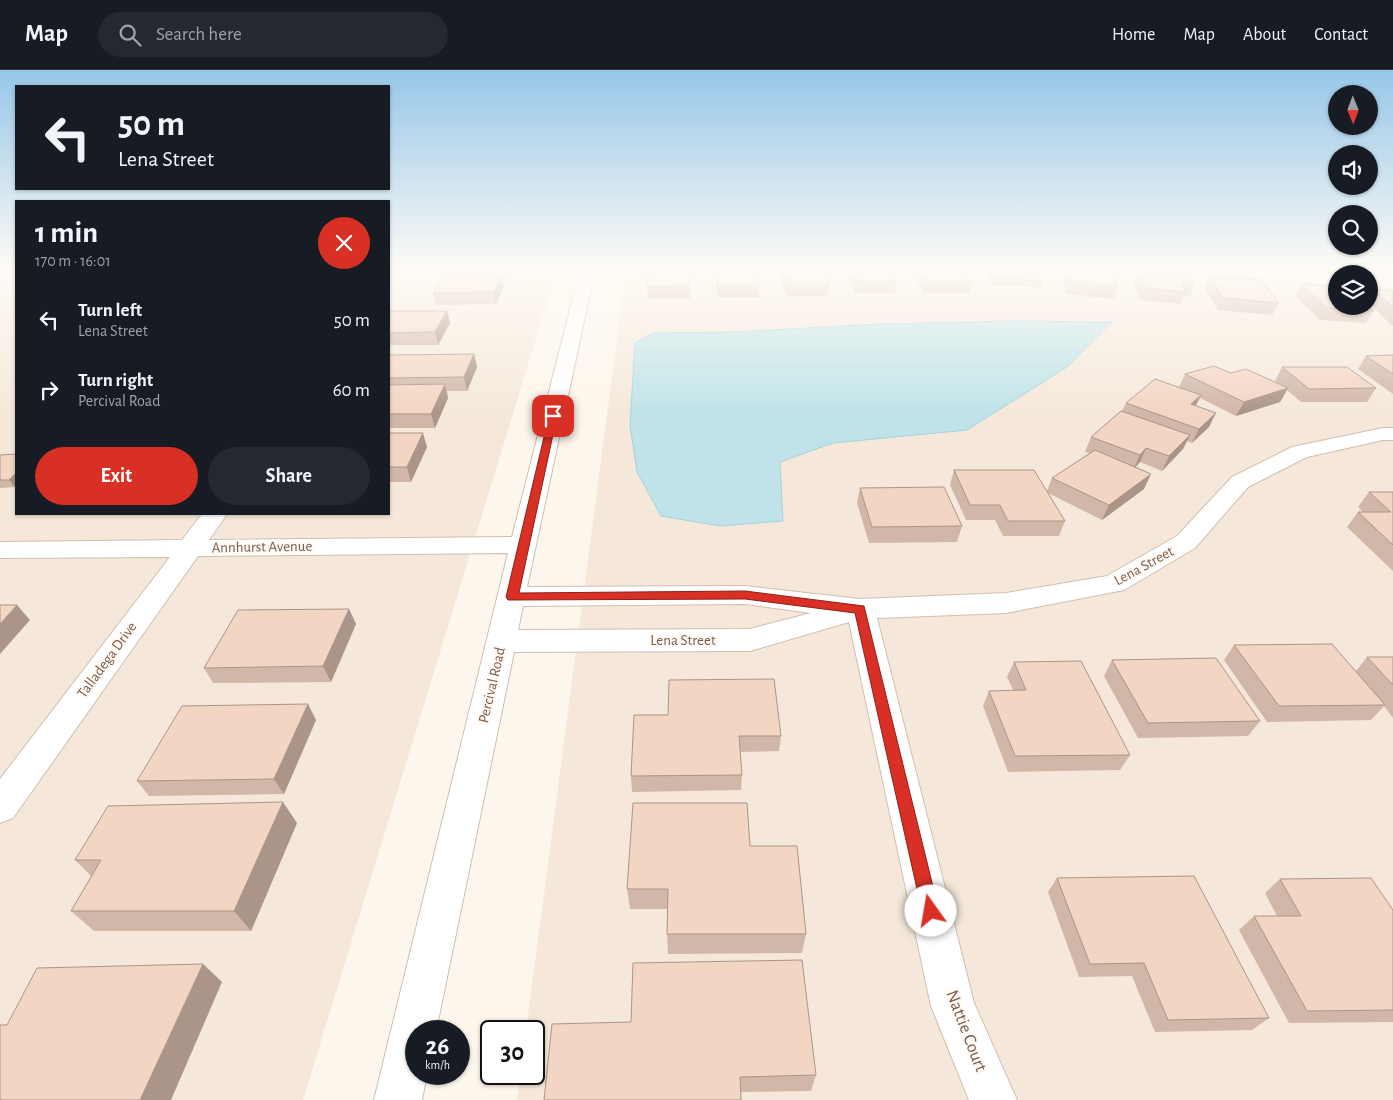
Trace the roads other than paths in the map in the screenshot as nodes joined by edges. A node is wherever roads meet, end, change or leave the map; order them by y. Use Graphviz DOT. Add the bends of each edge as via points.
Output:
graph roads {
  1 [pos="577,318"];
  2 [pos="1393,434"];
  3 [pos="214,515"];
  4 [pos="523,545"];
  5 [pos="188,548"];
  6 [pos="0,550"];
  7 [pos="512,597"];
  8 [pos="860,609"];
  9 [pos="502,642"];
  10 [pos="0,807"];
  11 [pos="398,1100"];
  12 [pos="993,1100"];
  1 -- 4 [label="street, Percival Road"];
  2 -- 8 [label="street, Lena Street" via="1300,452 1240,482 1186,542 1114,584 1006,603"];
  3 -- 5 [label="street, Talladega Drive"];
  4 -- 5 [label="street, Annhurst Avenue"];
  4 -- 7 [label="street, Percival Road"];
  5 -- 6 [label="street, Annhurst Avenue"];
  5 -- 10 [label="street, Talladega Drive"];
  7 -- 8 [label="street, Lena Street" via="745,595"];
  7 -- 9 [label="street, Percival Road"];
  8 -- 9 [label="street, Lena Street" via="750,640"];
  8 -- 12 [label="street, Nattie Court" via="953,1006"];
  9 -- 11 [label="street, Percival Road"];
}
